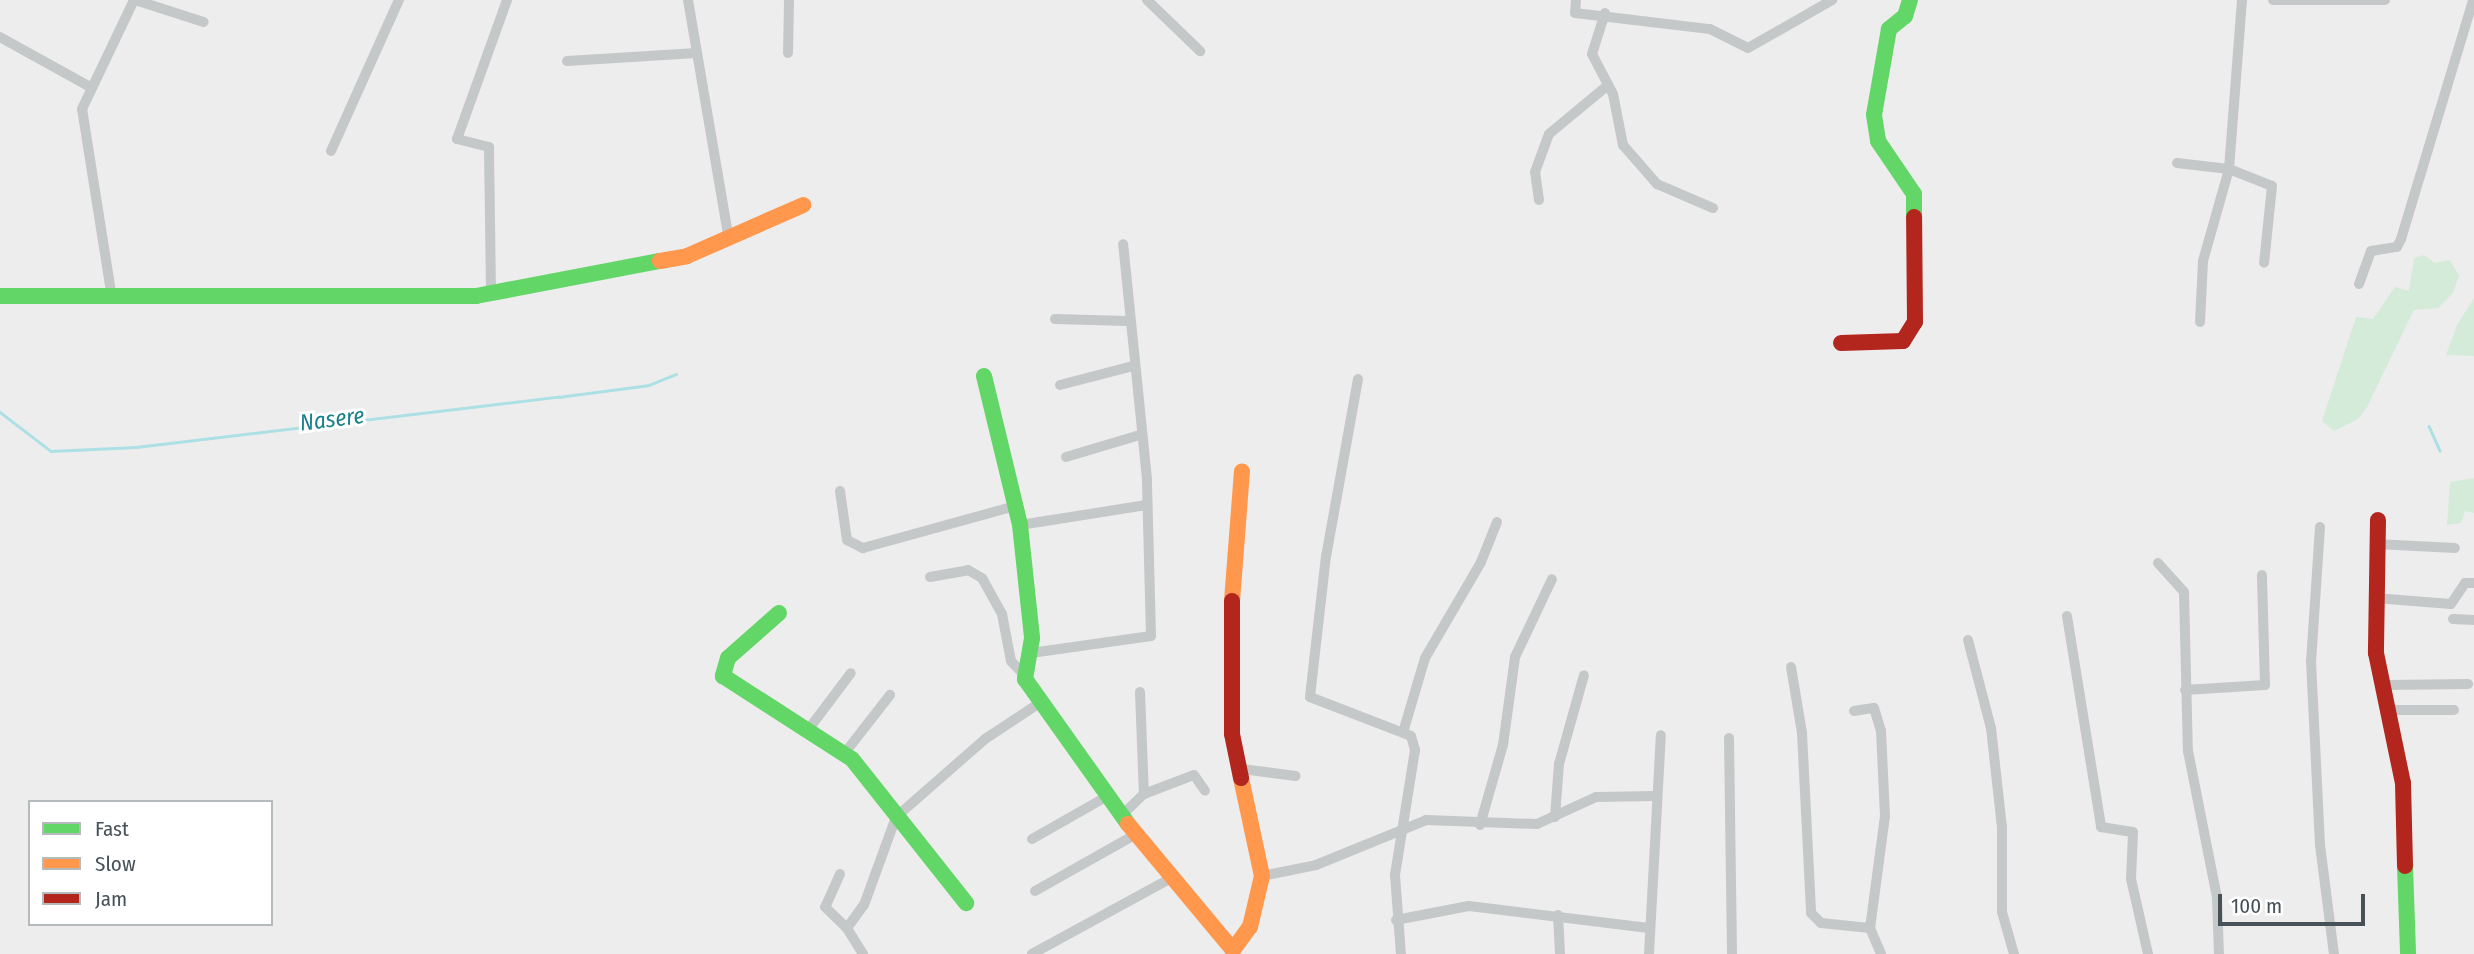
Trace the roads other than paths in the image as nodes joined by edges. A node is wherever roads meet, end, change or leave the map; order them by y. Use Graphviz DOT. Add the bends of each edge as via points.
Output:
graph roads {
  1 [pos="134,0"];
  2 [pos="399,0"];
  3 [pos="507,0"];
  4 [pos="688,0"];
  5 [pos="789,0"];
  6 [pos="1147,0"];
  7 [pos="1576,0"];
  8 [pos="1832,0"];
  9 [pos="1910,0"];
  10 [pos="2242,0"];
  11 [pos="2273,0"];
  12 [pos="2385,0"];
  13 [pos="2473,0"];
  14 [pos="1605,13"];
  15 [pos="204,22"];
  16 [pos="0,37"];
  17 [pos="1200,51"];
  18 [pos="697,53"];
  19 [pos="788,53"];
  20 [pos="567,61"];
  21 [pos="1608,85"];
  22 [pos="92,88"];
  23 [pos="331,151"];
  24 [pos="2177,163"];
  25 [pos="2230,169"];
  26 [pos="1539,201"];
  27 [pos="803,205"];
  28 [pos="1713,208"];
  29 [pos="729,239"];
  30 [pos="1123,244"];
  31 [pos="2264,263"];
  32 [pos="2359,284"];
  33 [pos="491,292"];
  34 [pos="0,296"];
  35 [pos="112,298"];
  36 [pos="1055,319"];
  37 [pos="1127,321"];
  38 [pos="2200,322"];
  39 [pos="1841,344"];
  40 [pos="1133,366"];
  41 [pos="984,376"];
  42 [pos="1357,379"];
  43 [pos="1060,385"];
  44 [pos="1140,435"];
  45 [pos="1066,457"];
  46 [pos="1242,471"];
  47 [pos="841,491"];
  48 [pos="1146,505"];
  49 [pos="1015,506"];
  50 [pos="2378,520"];
  51 [pos="1497,522"];
  52 [pos="1020,524"];
  53 [pos="2320,527"];
  54 [pos="2376,544"];
  55 [pos="2455,548"];
  56 [pos="2158,563"];
  57 [pos="2262,575"];
  58 [pos="930,577"];
  59 [pos="1552,579"];
  60 [pos="2474,583"];
  61 [pos="2375,598"];
  62 [pos="779,613"];
  63 [pos="2067,616"];
  64 [pos="2454,619"];
  65 [pos="2474,620"];
  66 [pos="1968,640"];
  67 [pos="1031,653"];
  68 [pos="1791,667"];
  69 [pos="851,673"];
  70 [pos="1584,675"];
  71 [pos="1025,676"];
  72 [pos="2468,684"];
  73 [pos="2385,685"];
  74 [pos="2185,690"];
  75 [pos="1140,692"];
  76 [pos="890,695"];
  77 [pos="1038,704"];
  78 [pos="2392,710"];
  79 [pos="2454,710"];
  80 [pos="1854,712"];
  81 [pos="1404,729"];
  82 [pos="808,730"];
  83 [pos="1661,735"];
  84 [pos="1729,738"];
  85 [pos="844,754"];
  86 [pos="1242,769"];
  87 [pos="1296,776"];
  88 [pos="1205,791"];
  89 [pos="1144,794"];
  90 [pos="1656,796"];
  91 [pos="1106,797"];
  92 [pos="1121,816"];
  93 [pos="896,817"];
  94 [pos="1555,817"];
  95 [pos="1480,825"];
  96 [pos="1403,833"];
  97 [pos="1136,834"];
  98 [pos="1032,839"];
  99 [pos="840,874"];
  100 [pos="1262,876"];
  101 [pos="1173,877"];
  102 [pos="1035,891"];
  103 [pos="965,903"];
  104 [pos="1558,915"];
  105 [pos="1396,920"];
  106 [pos="847,928"];
  107 [pos="1870,928"];
  108 [pos="1649,929"];
  109 [pos="1239,952"];
  110 [pos="863,954"];
  111 [pos="1032,954"];
  112 [pos="1401,954"];
  113 [pos="1560,954"];
  114 [pos="1649,954"];
  115 [pos="1732,954"];
  116 [pos="1881,954"];
  117 [pos="2014,954"];
  118 [pos="2147,954"];
  119 [pos="2219,954"];
  120 [pos="2334,954"];
  121 [pos="2408,954"];
  1 -- 15 [label="street"];
  1 -- 22 [label="street"];
  2 -- 23 [label="street"];
  3 -- 33 [label="street" via="457,139 489,146"];
  4 -- 18 [label="street"];
  5 -- 19 [label="street"];
  6 -- 17 [label="street"];
  7 -- 14 [label="street" via="1575,13"];
  8 -- 14 [label="street" via="1748,48 1720,31"];
  9 -- 39 [label="street" via="1905,16 1889,29 1874,114 1878,141 1914,194 1916,322 1903,341"];
  10 -- 25 [label="street"];
  11 -- 12 [label="street"];
  13 -- 32 [label="street" via="2398,247 2371,251"];
  14 -- 21 [label="street" via="1592,54"];
  16 -- 22 [label="street"];
  18 -- 20 [label="street"];
  18 -- 29 [label="street"];
  21 -- 26 [label="street" via="1549,134 1535,172"];
  21 -- 28 [label="street" via="1633,163 1657,184"];
  22 -- 35 [label="street" via="82,109"];
  24 -- 25 [label="street"];
  25 -- 31 [label="street" via="2272,186"];
  25 -- 38 [label="street" via="2203,261"];
  27 -- 29 [label="street"];
  29 -- 33 [label="street" via="642,267"];
  30 -- 37 [label="street"];
  33 -- 35 [label="street"];
  34 -- 35 [label="street"];
  36 -- 37 [label="street"];
  37 -- 40 [label="street"];
  40 -- 43 [label="street"];
  40 -- 44 [label="street"];
  41 -- 49 [label="street"];
  42 -- 81 [label="street" via="1326,556 1310,696"];
  44 -- 45 [label="street"];
  44 -- 48 [label="street"];
  46 -- 86 [label="street" via="1230,635 1232,734"];
  47 -- 49 [label="street" via="847,540 863,548"];
  48 -- 52 [label="street"];
  48 -- 67 [label="street" via="1150,638"];
  49 -- 52 [label="street"];
  50 -- 54 [label="street"];
  51 -- 81 [label="street" via="1425,658"];
  52 -- 67 [label="street"];
  53 -- 120 [label="street" via="2311,661 2320,845"];
  54 -- 55 [label="street"];
  54 -- 61 [label="street"];
  56 -- 74 [label="street" via="2184,592"];
  57 -- 74 [label="street" via="2265,685"];
  58 -- 71 [label="street" via="968,570 982,578 1002,614 1011,661"];
  59 -- 95 [label="street" via="1515,657 1503,745"];
  60 -- 61 [label="street" via="2465,583 2451,604"];
  61 -- 73 [label="street"];
  62 -- 82 [label="street" via="719,670 745,695"];
  63 -- 118 [label="street" via="2101,827 2133,832 2131,879"];
  64 -- 65 [label="street"];
  66 -- 117 [label="street" via="1991,728 2002,827 2002,912"];
  67 -- 71 [label="street"];
  68 -- 107 [label="street" via="1802,733 1811,914 1821,923"];
  69 -- 82 [label="street"];
  70 -- 94 [label="street" via="1559,764"];
  71 -- 77 [label="street"];
  72 -- 73 [label="street"];
  73 -- 78 [label="street"];
  74 -- 119 [label="street" via="2188,751 2217,898"];
  75 -- 89 [label="street"];
  76 -- 85 [label="street"];
  77 -- 91 [label="street"];
  77 -- 93 [label="street" via="985,738"];
  78 -- 79 [label="street"];
  78 -- 121 [label="street" via="2403,785"];
  80 -- 107 [label="street" via="1868,706 1878,713 1886,791"];
  81 -- 96 [label="street" via="1415,750"];
  82 -- 85 [label="street"];
  83 -- 90 [label="street"];
  84 -- 115 [label="street"];
  85 -- 93 [label="street" via="879,788"];
  86 -- 87 [label="street"];
  86 -- 100 [label="street"];
  88 -- 89 [label="street" via="1194,775"];
  89 -- 92 [label="street"];
  90 -- 94 [label="street" via="1596,797"];
  90 -- 108 [label="street"];
  91 -- 92 [label="street"];
  91 -- 98 [label="street"];
  92 -- 97 [label="street"];
  93 -- 103 [label="street"];
  93 -- 106 [label="street" via="864,905"];
  94 -- 95 [label="street" via="1537,824"];
  95 -- 96 [label="street" via="1426,820"];
  96 -- 100 [label="street" via="1316,865"];
  96 -- 105 [label="street"];
  97 -- 101 [label="street"];
  97 -- 102 [label="street"];
  99 -- 106 [label="street" via="825,906"];
  100 -- 109 [label="street" via="1250,928"];
  101 -- 109 [label="street" via="1223,945"];
  101 -- 111 [label="street"];
  104 -- 105 [label="street" via="1447,906"];
  104 -- 108 [label="street"];
  104 -- 113 [label="street"];
  105 -- 112 [label="street"];
  106 -- 110 [label="street"];
  107 -- 116 [label="street"];
  108 -- 114 [label="street"];
}
